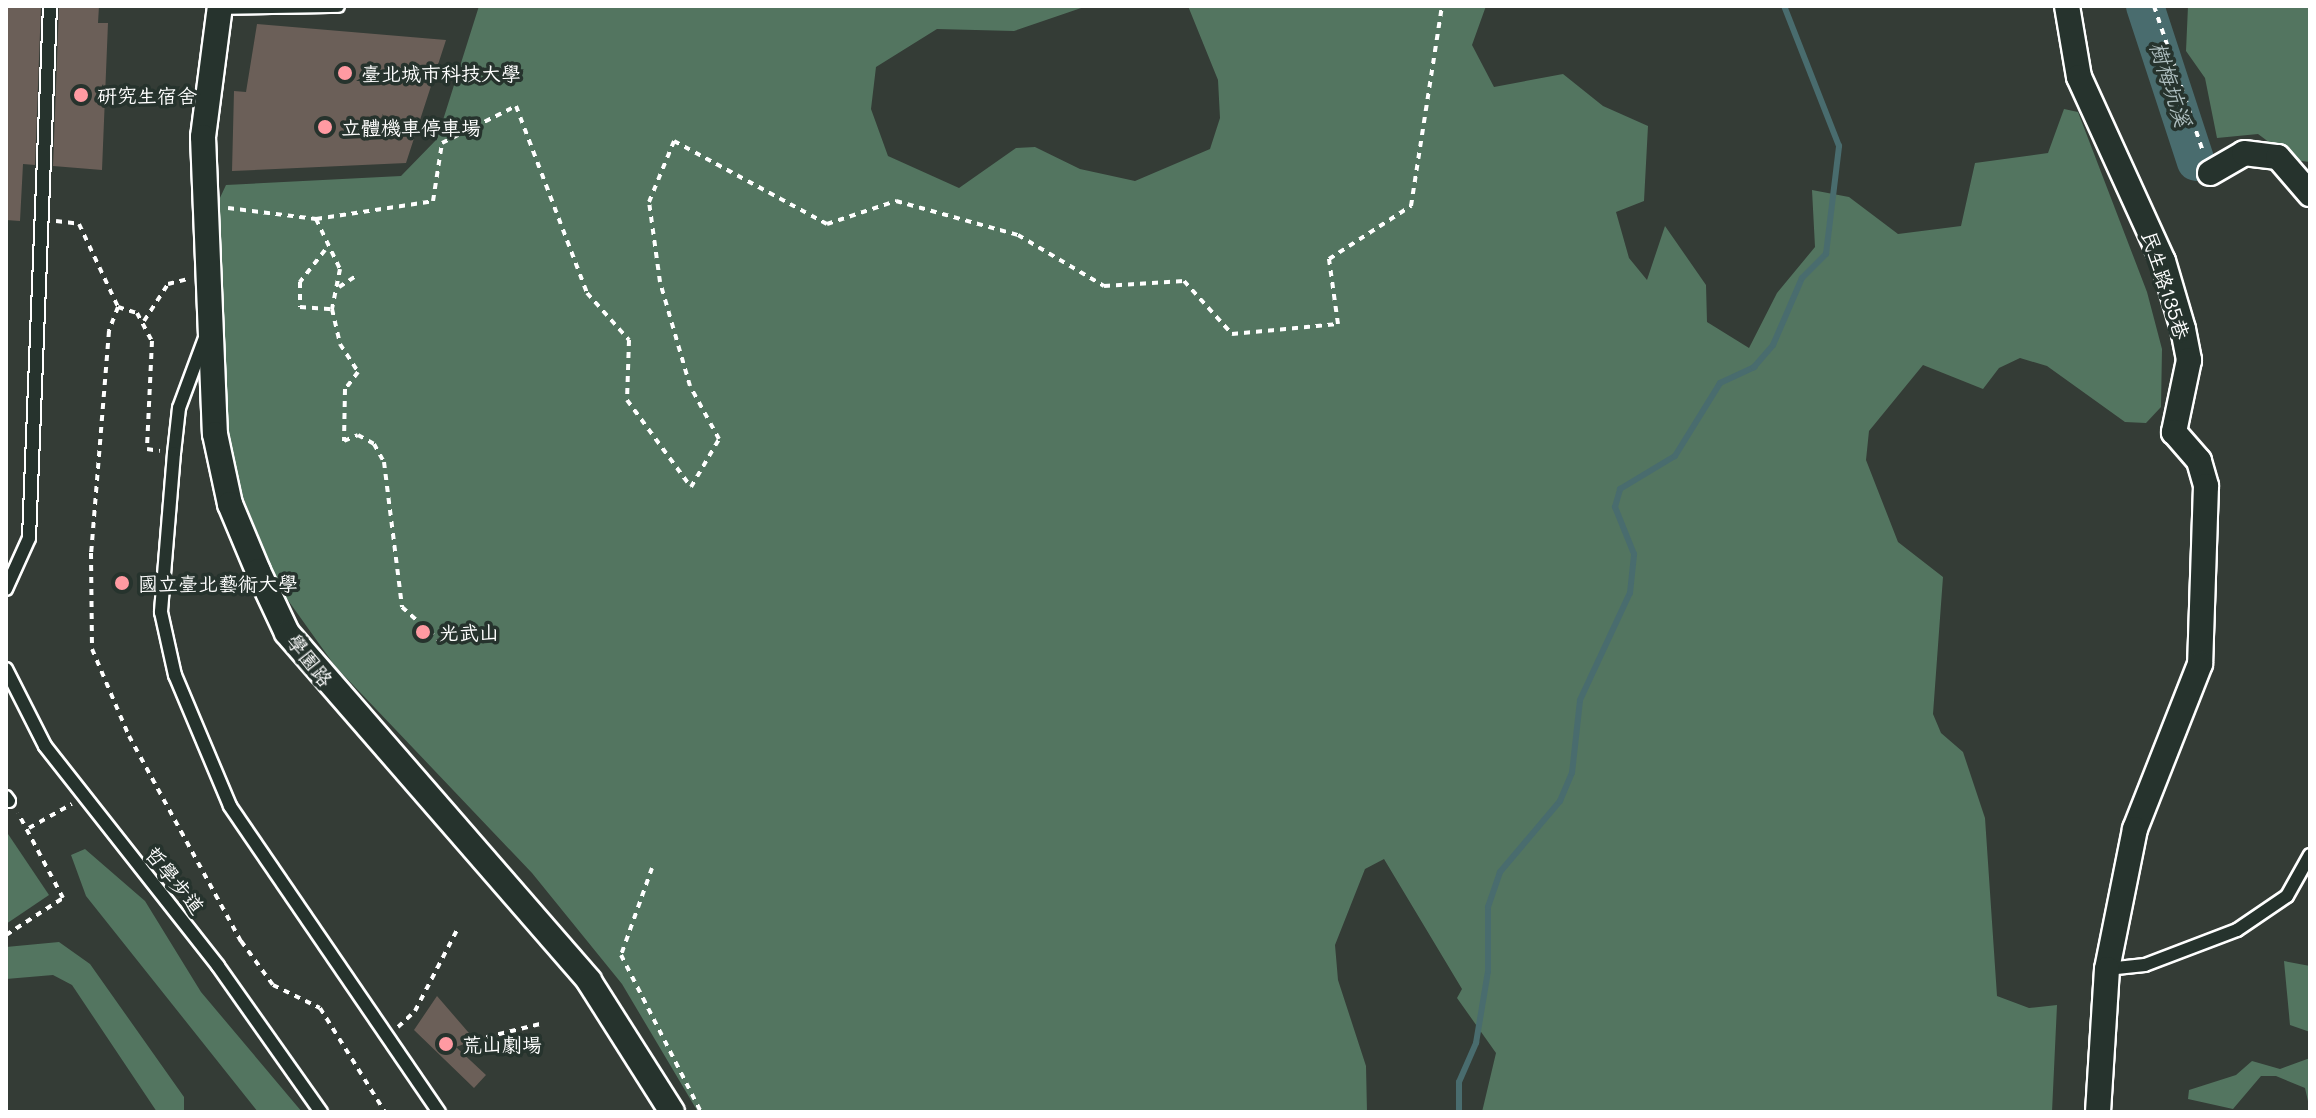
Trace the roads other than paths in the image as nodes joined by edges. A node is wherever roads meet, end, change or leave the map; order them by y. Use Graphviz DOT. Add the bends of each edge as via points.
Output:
graph roads {
  1 [pos="50,6"];
  2 [pos="338,6"];
  3 [pos="2067,6"];
  4 [pos="220,7"];
  5 [pos="2210,173"];
  6 [pos="2310,194"];
  7 [pos="211,325"];
  8 [pos="6,589"];
  9 [pos="6,669"];
  10 [pos="2310,855"];
  11 [pos="2107,969"];
  12 [pos="321,1112"];
  13 [pos="439,1112"];
  14 [pos="672,1112"];
  15 [pos="2098,1112"];
  1 -- 8 [label="lane" via="29,538"];
  2 -- 4 [label="lane"];
  3 -- 11 [label="street, 民生路135巷" via="2079,77 2163,261 2183,329 2189,360 2174,432 2199,461 2206,486 2200,664 2135,829"];
  4 -- 7 [label="street, 學園路" via="203,137"];
  5 -- 6 [label="street" via="2244,153 2278,157"];
  7 -- 13 [label="lane" via="179,408 174,453 161,612 175,675 230,806"];
  7 -- 14 [label="street, 學園路" via="215,434 230,504 287,633 589,981"];
  9 -- 12 [label="lane, 哲學步道" via="45,746 218,966"];
  10 -- 11 [label="lane" via="2287,896 2237,930 2145,965"];
  11 -- 15 [label="street"];
}
